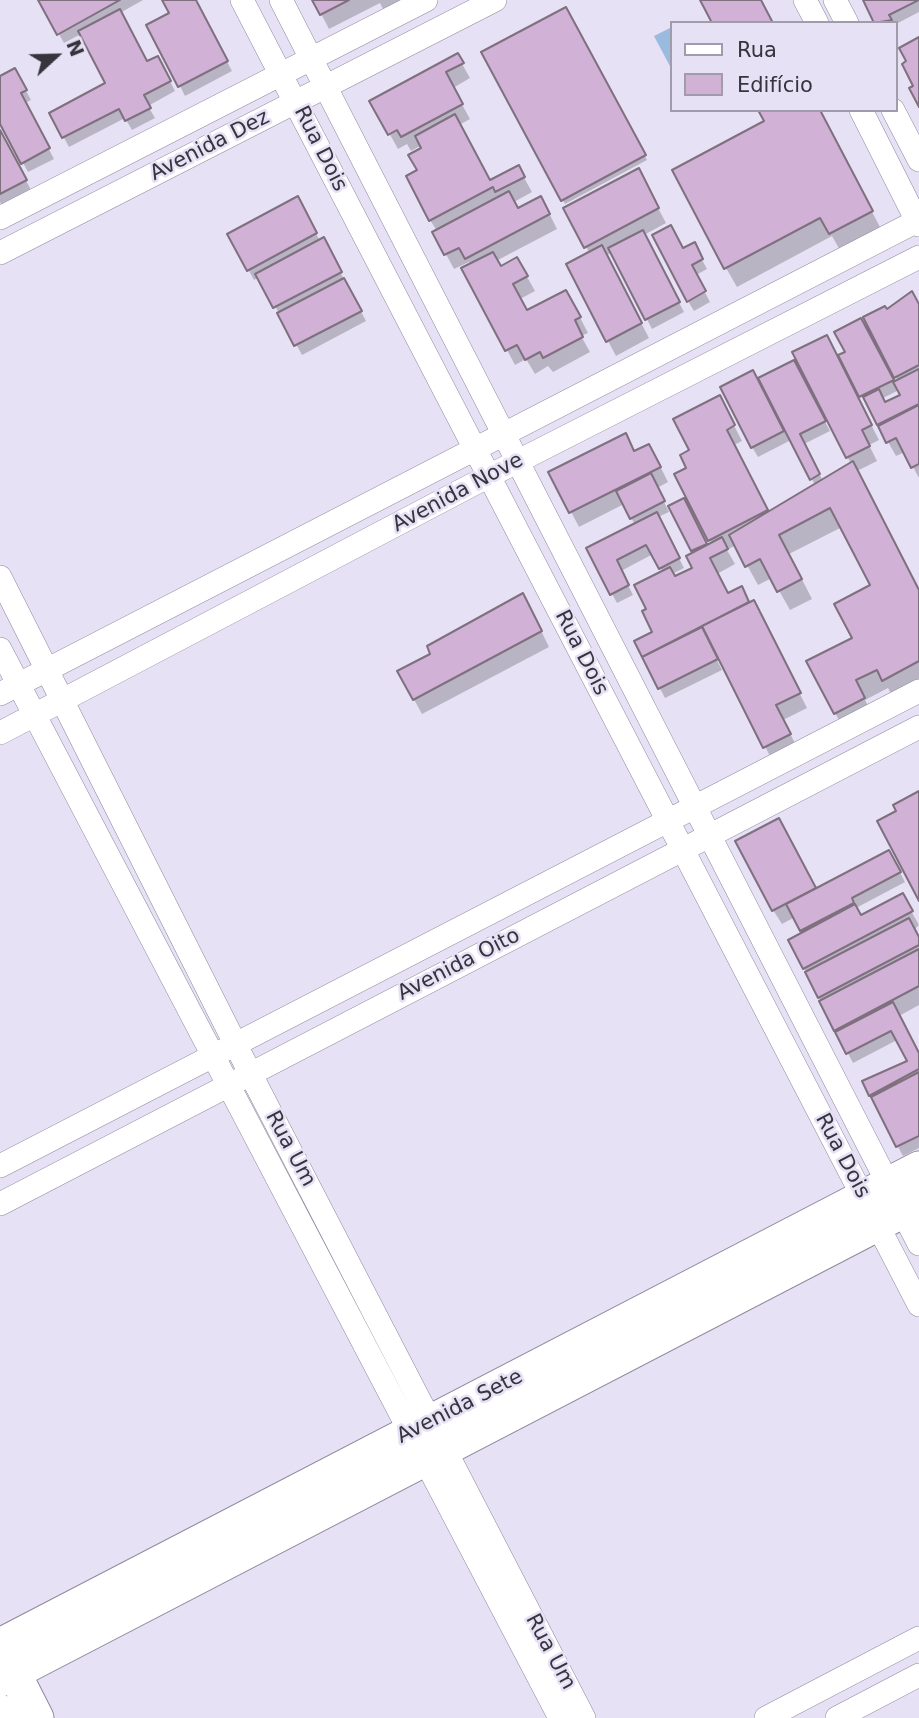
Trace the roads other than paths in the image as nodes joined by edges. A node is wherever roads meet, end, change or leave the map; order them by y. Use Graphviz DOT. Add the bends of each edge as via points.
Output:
graph roads {
  1 [pos="242,0"];
  2 [pos="281,0"];
  3 [pos="426,0"];
  4 [pos="495,0"];
  5 [pos="805,0"];
  6 [pos="835,0"];
  7 [pos="816,21"];
  8 [pos="846,21"];
  9 [pos="312,60"];
  10 [pos="281,75"];
  11 [pos="326,88"];
  12 [pos="295,102"];
  13 [pos="862,112"];
  14 [pos="894,112"];
  15 [pos="919,160"];
  16 [pos="0,218"];
  17 [pos="918,222"];
  18 [pos="0,253"];
  19 [pos="919,257"];
  20 [pos="504,433"];
  21 [pos="475,449"];
  22 [pos="519,461"];
  23 [pos="489,476"];
  24 [pos="0,576"];
  25 [pos="0,649"];
  26 [pos="47,669"];
  27 [pos="9,689"];
  28 [pos="919,691"];
  29 [pos="63,699"];
  30 [pos="34,715"];
  31 [pos="919,727"];
  32 [pos="0,733"];
  33 [pos="697,807"];
  34 [pos="668,821"];
  35 [pos="711,835"];
  36 [pos="684,852"];
  37 [pos="235,1042"];
  38 [pos="212,1054"];
  39 [pos="249,1071"];
  40 [pos="228,1084"];
  41 [pos="0,1166"];
  42 [pos="919,1168"];
  43 [pos="0,1204"];
  44 [pos="890,1204"];
  45 [pos="919,1244"];
  46 [pos="919,1306"];
  47 [pos="429,1441"];
  48 [pos="919,1638"];
  49 [pos="4,1661"];
  50 [pos="919,1675"];
  51 [pos="0,1711"];
  52 [pos="4,1718"];
  53 [pos="37,1718"];
  54 [pos="560,1718"];
  55 [pos="584,1718"];
  56 [pos="766,1718"];
  57 [pos="837,1718"];
  1 -- 10 [label="street, Rua Dois"];
  2 -- 9 [label="street, Rua Dois"];
  3 -- 9 [label="street, Avenida Dez"];
  4 -- 11 [label="street, Avenida Dez"];
  5 -- 7 [label="street"];
  6 -- 8 [label="street"];
  9 -- 10 [label="street, Avenida Dez"];
  9 -- 11 [label="street, Rua Dois"];
  10 -- 12 [label="street, Rua Dois"];
  10 -- 16 [label="street, Avenida Dez"];
  11 -- 12 [label="street, Avenida Dez"];
  11 -- 20 [label="street, Rua Dois"];
  12 -- 18 [label="street, Avenida Dez"];
  12 -- 21 [label="street, Rua Dois"];
  13 -- 17 [label="street"];
  14 -- 15 [label="street"];
  17 -- 20 [label="street, Avenida Nove"];
  19 -- 22 [label="street, Avenida Nove"];
  20 -- 21 [label="street, Avenida Nove"];
  20 -- 22 [label="street, Rua Dois"];
  21 -- 23 [label="street, Rua Dois"];
  21 -- 26 [label="street, Avenida Nove"];
  22 -- 23 [label="street, Avenida Nove"];
  22 -- 33 [label="street, Rua Dois"];
  23 -- 29 [label="street, Avenida Nove"];
  23 -- 34 [label="street, Rua Dois"];
  24 -- 26 [label="street, Rua Um"];
  25 -- 27 [label="street, Rua Um"];
  26 -- 27 [label="street, Avenida Nove"];
  26 -- 29 [label="street, Rua Um"];
  27 -- 30 [label="street, Rua Um"];
  28 -- 33 [label="street, Avenida Oito"];
  29 -- 30 [label="street, Avenida Nove"];
  29 -- 37 [label="street, Rua Um"];
  30 -- 32 [label="street, Avenida Nove"];
  30 -- 38 [label="street, Rua Um"];
  31 -- 35 [label="street, Avenida Oito"];
  33 -- 34 [label="street, Avenida Oito"];
  33 -- 35 [label="street, Rua Dois"];
  34 -- 36 [label="street, Rua Dois"];
  34 -- 37 [label="street, Avenida Oito"];
  35 -- 36 [label="street, Avenida Oito"];
  35 -- 44 [label="street, Rua Dois"];
  36 -- 39 [label="street, Avenida Oito"];
  36 -- 44 [label="street, Rua Dois"];
  37 -- 38 [label="street, Avenida Oito"];
  37 -- 39 [label="street, Rua Um"];
  38 -- 40 [label="street, Rua Um"];
  38 -- 41 [label="street, Avenida Oito"];
  39 -- 40 [label="street, Avenida Oito"];
  39 -- 47 [label="street, Rua Um"];
  40 -- 43 [label="street, Avenida Oito"];
  40 -- 47 [label="street, Rua Um"];
  42 -- 44 [label="street, Avenida Sete"];
  44 -- 45 [label="street, Rua Dois"];
  44 -- 46 [label="street, Rua Dois"];
  44 -- 47 [label="street, Avenida Sete"];
  47 -- 49 [label="street, Avenida Sete"];
  47 -- 54 [label="street, Rua Um"];
  47 -- 55 [label="street, Rua Um"];
  48 -- 56 [label="street"];
  49 -- 53 [label="street"];
  50 -- 57 [label="street"];
  51 -- 52 [label="street"];
}
